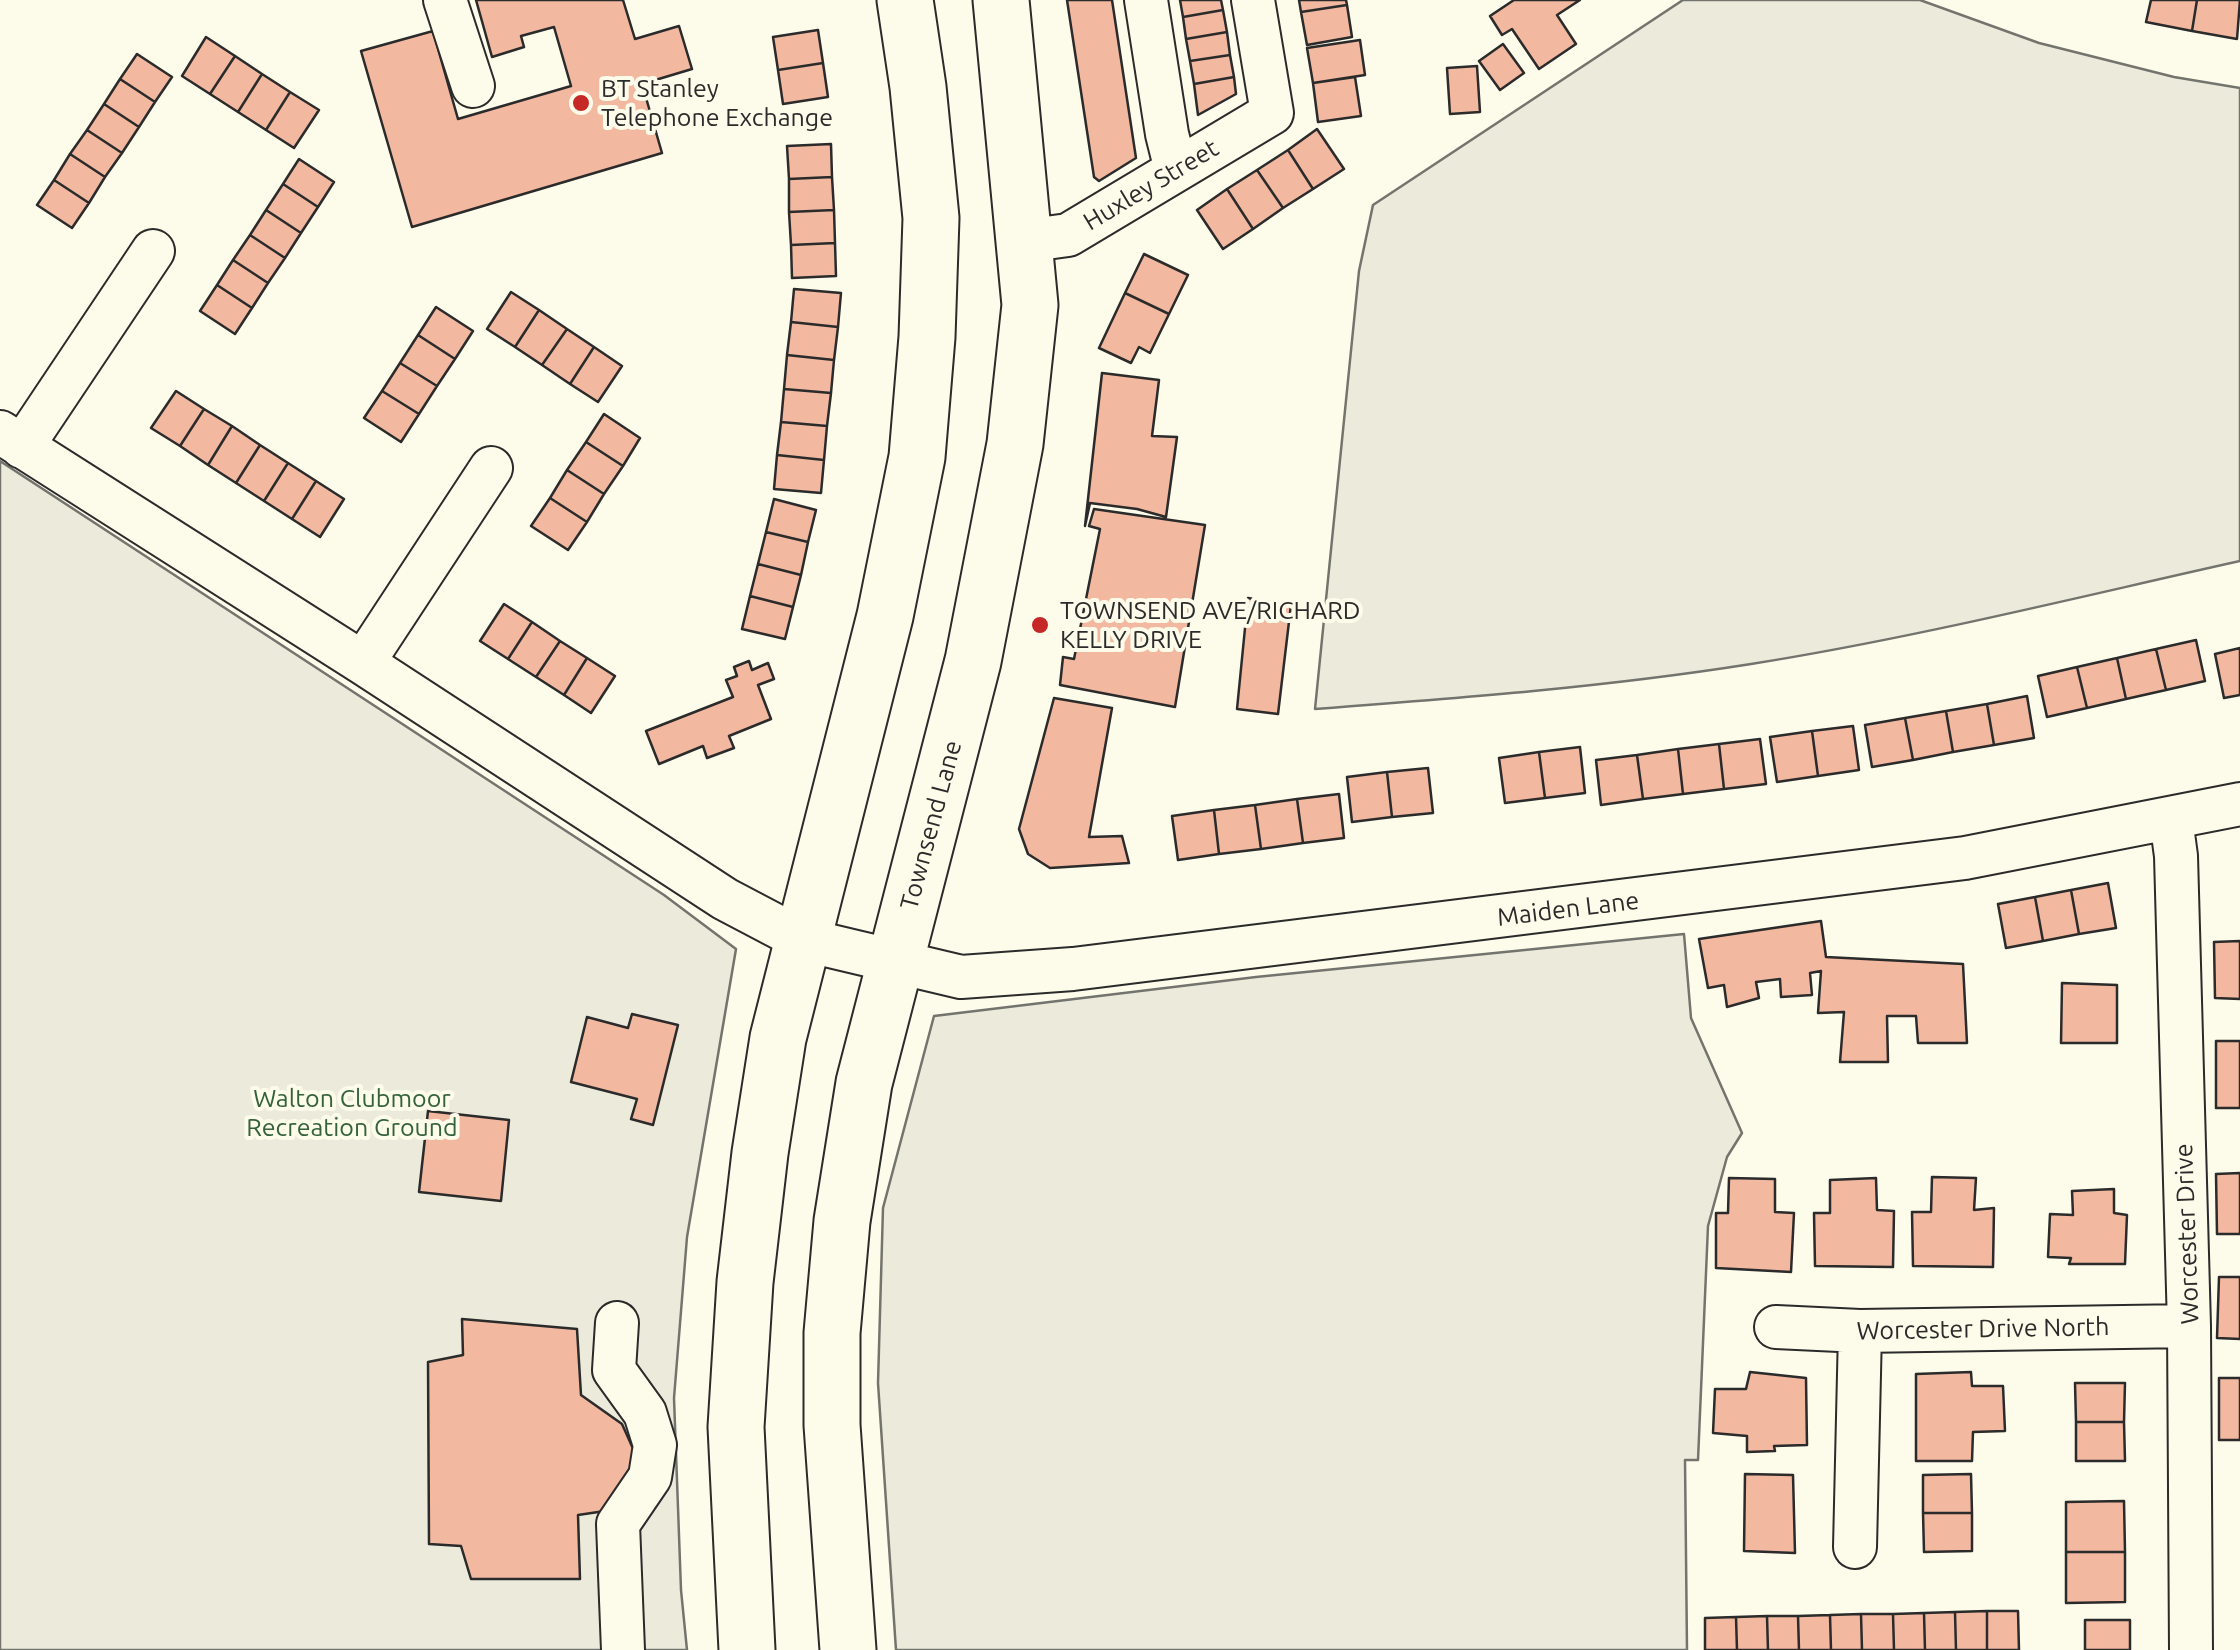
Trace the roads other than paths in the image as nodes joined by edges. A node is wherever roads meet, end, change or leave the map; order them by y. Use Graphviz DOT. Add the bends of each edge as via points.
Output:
graph roads {
  1 [pos="446,0"];
  2 [pos="905,0"];
  3 [pos="1002,0"];
  4 [pos="1146,0"];
  5 [pos="1252,0"];
  6 [pos="473,86"];
  7 [pos="1176,170"];
  8 [pos="1024,241"];
  9 [pos="153,251"];
  10 [pos="11,440"];
  11 [pos="491,468"];
  12 [pos="363,663"];
  13 [pos="2240,804"];
  14 [pos="2171,819"];
  15 [pos="801,939"];
  16 [pos="894,962"];
  17 [pos="617,1323"];
  18 [pos="2190,1326"];
  19 [pos="1776,1327"];
  20 [pos="1860,1331"];
  21 [pos="1856,1547"];
  22 [pos="623,1650"];
  23 [pos="747,1650"];
  24 [pos="848,1650"];
  25 [pos="2191,1650"];
  1 -- 6 [label="street"];
  2 -- 15 [label="main road" via="931,218 916,457 884,616"];
  3 -- 8 [label="main road, Townsend Lane"];
  4 -- 7 [label="street"];
  5 -- 7 [label="street, Huxley Street" via="1272,113"];
  7 -- 8 [label="street, Huxley Street" via="1068,234"];
  8 -- 16 [label="main road, Townsend Lane" via="1030,306 1015,444 973,661"];
  9 -- 10 [label="street"];
  10 -- 12 [label="street, Maiden Lane"];
  11 -- 12 [label="street"];
  12 -- 15 [label="street, Maiden Lane" via="724,900"];
  13 -- 14 [label="street, Maiden Lane"];
  14 -- 16 [label="street, Maiden Lane" via="1946,860 1073,970 961,977"];
  14 -- 18 [label="street, Worcester Drive"];
  15 -- 16 [label="street, Maiden Lane"];
  15 -- 23 [label="main road" via="778,1038 745,1282 736,1427"];
  16 -- 24 [label="main road, Townsend Lane" via="864,1082 832,1333"];
  17 -- 22 [label="street" via="614,1370 645,1413 655,1445 650,1477 618,1524"];
  18 -- 20 [label="street, Worcester Drive North"];
  18 -- 25 [label="street, Worcester Drive"];
  19 -- 20 [label="street, Worcester Drive North"];
  20 -- 21 [label="street"];
}
